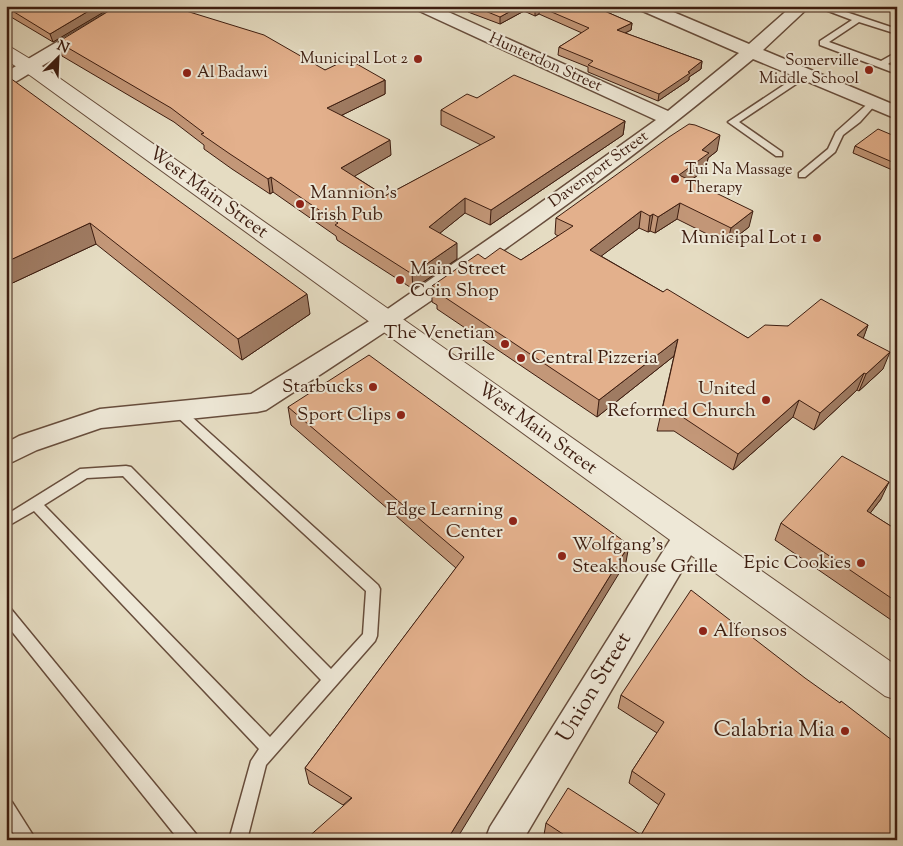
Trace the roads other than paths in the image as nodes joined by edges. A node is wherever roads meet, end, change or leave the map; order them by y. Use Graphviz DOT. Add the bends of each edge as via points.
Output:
graph roads {
  1 [pos="130,6"];
  2 [pos="421,6"];
  3 [pos="644,6"];
  4 [pos="802,6"];
  5 [pos="819,6"];
  6 [pos="858,19"];
  7 [pos="897,32"];
  8 [pos="6,45"];
  9 [pos="6,52"];
  10 [pos="752,52"];
  11 [pos="897,54"];
  12 [pos="882,64"];
  13 [pos="30,66"];
  14 [pos="897,72"];
  15 [pos="805,74"];
  16 [pos="6,80"];
  17 [pos="873,102"];
  18 [pos="895,109"];
  19 [pos="670,119"];
  20 [pos="779,154"];
  21 [pos="802,175"];
  22 [pos="387,321"];
  23 [pos="178,411"];
  24 [pos="6,455"];
  25 [pos="35,504"];
  26 [pos="6,522"];
  27 [pos="687,537"];
  28 [pos="6,613"];
  29 [pos="331,680"];
  30 [pos="897,685"];
  31 [pos="270,749"];
  32 [pos="6,808"];
  33 [pos="28,840"];
  34 [pos="190,840"];
  35 [pos="238,840"];
  36 [pos="503,840"];
  1 -- 13 [label="street"];
  2 -- 19 [label="street, Hunterdon Street"];
  3 -- 10 [label="street"];
  4 -- 10 [label="street, Davenport Street"];
  5 -- 6 [label="lane"];
  6 -- 7 [label="lane"];
  6 -- 12 [label="lane" via="823,43"];
  8 -- 13 [label="street"];
  9 -- 13 [label="street, West Main Street"];
  10 -- 15 [label="street"];
  10 -- 19 [label="street, Davenport Street"];
  11 -- 12 [label="lane"];
  12 -- 14 [label="lane"];
  13 -- 16 [label="street"];
  13 -- 22 [label="street, West Main Street"];
  15 -- 17 [label="street"];
  15 -- 20 [label="lane" via="733,122"];
  17 -- 18 [label="street"];
  17 -- 21 [label="lane" via="839,134 832,150"];
  19 -- 22 [label="street, Davenport Street"];
  22 -- 23 [label="street, Davenport Street" via="257,403"];
  22 -- 27 [label="street, West Main Street"];
  23 -- 24 [label="street, Davenport Street" via="100,419 28,442"];
  23 -- 29 [label="lane" via="373,589 370,636"];
  25 -- 26 [label="lane"];
  25 -- 29 [label="lane" via="85,473 126,471"];
  25 -- 31 [label="lane"];
  27 -- 30 [label="street, West Main Street"];
  27 -- 36 [label="street, Union Street"];
  28 -- 34 [label="lane"];
  29 -- 31 [label="lane"];
  31 -- 35 [label="lane" via="260,761"];
  32 -- 33 [label="lane"];
}
